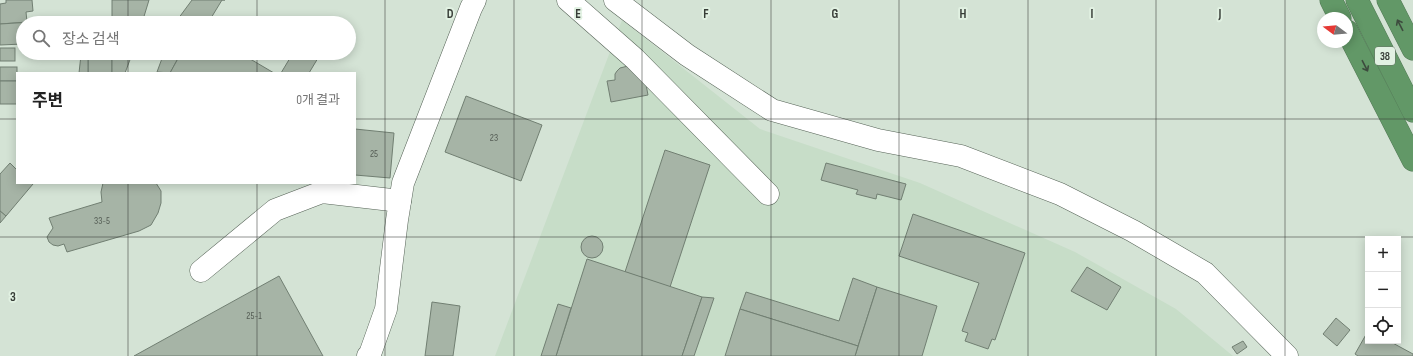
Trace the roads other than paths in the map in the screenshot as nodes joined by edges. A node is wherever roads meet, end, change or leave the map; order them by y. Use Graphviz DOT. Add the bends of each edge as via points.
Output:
graph roads {
  1 [pos="475,0"];
  2 [pos="568,0"];
  3 [pos="615,0"];
  4 [pos="1331,0"];
  5 [pos="1357,0"];
  6 [pos="1388,0"];
  7 [pos="1337,12"];
  8 [pos="1353,43"];
  9 [pos="1413,49"];
  10 [pos="1413,111"];
  11 [pos="1413,160"];
  12 [pos="768,194"];
  13 [pos="400,201"];
  14 [pos="201,271"];
  15 [pos="368,356"];
  16 [pos="1287,356"];
  1 -- 13 [label="lane" via="403,183"];
  2 -- 12 [label="lane" via="635,58"];
  3 -- 16 [label="lane" via="687,55 772,110 878,140 961,156 1060,194 1133,231 1205,273"];
  4 -- 7 [label="highway"];
  5 -- 10 [label="highway, 38"];
  9 -- 6 [label="highway, 38, one-way"];
  8 -- 11 [label="highway, one-way"];
  13 -- 14 [label="lane" via="322,192 275,210"];
  13 -- 15 [label="lane" via="386,309"];
}
